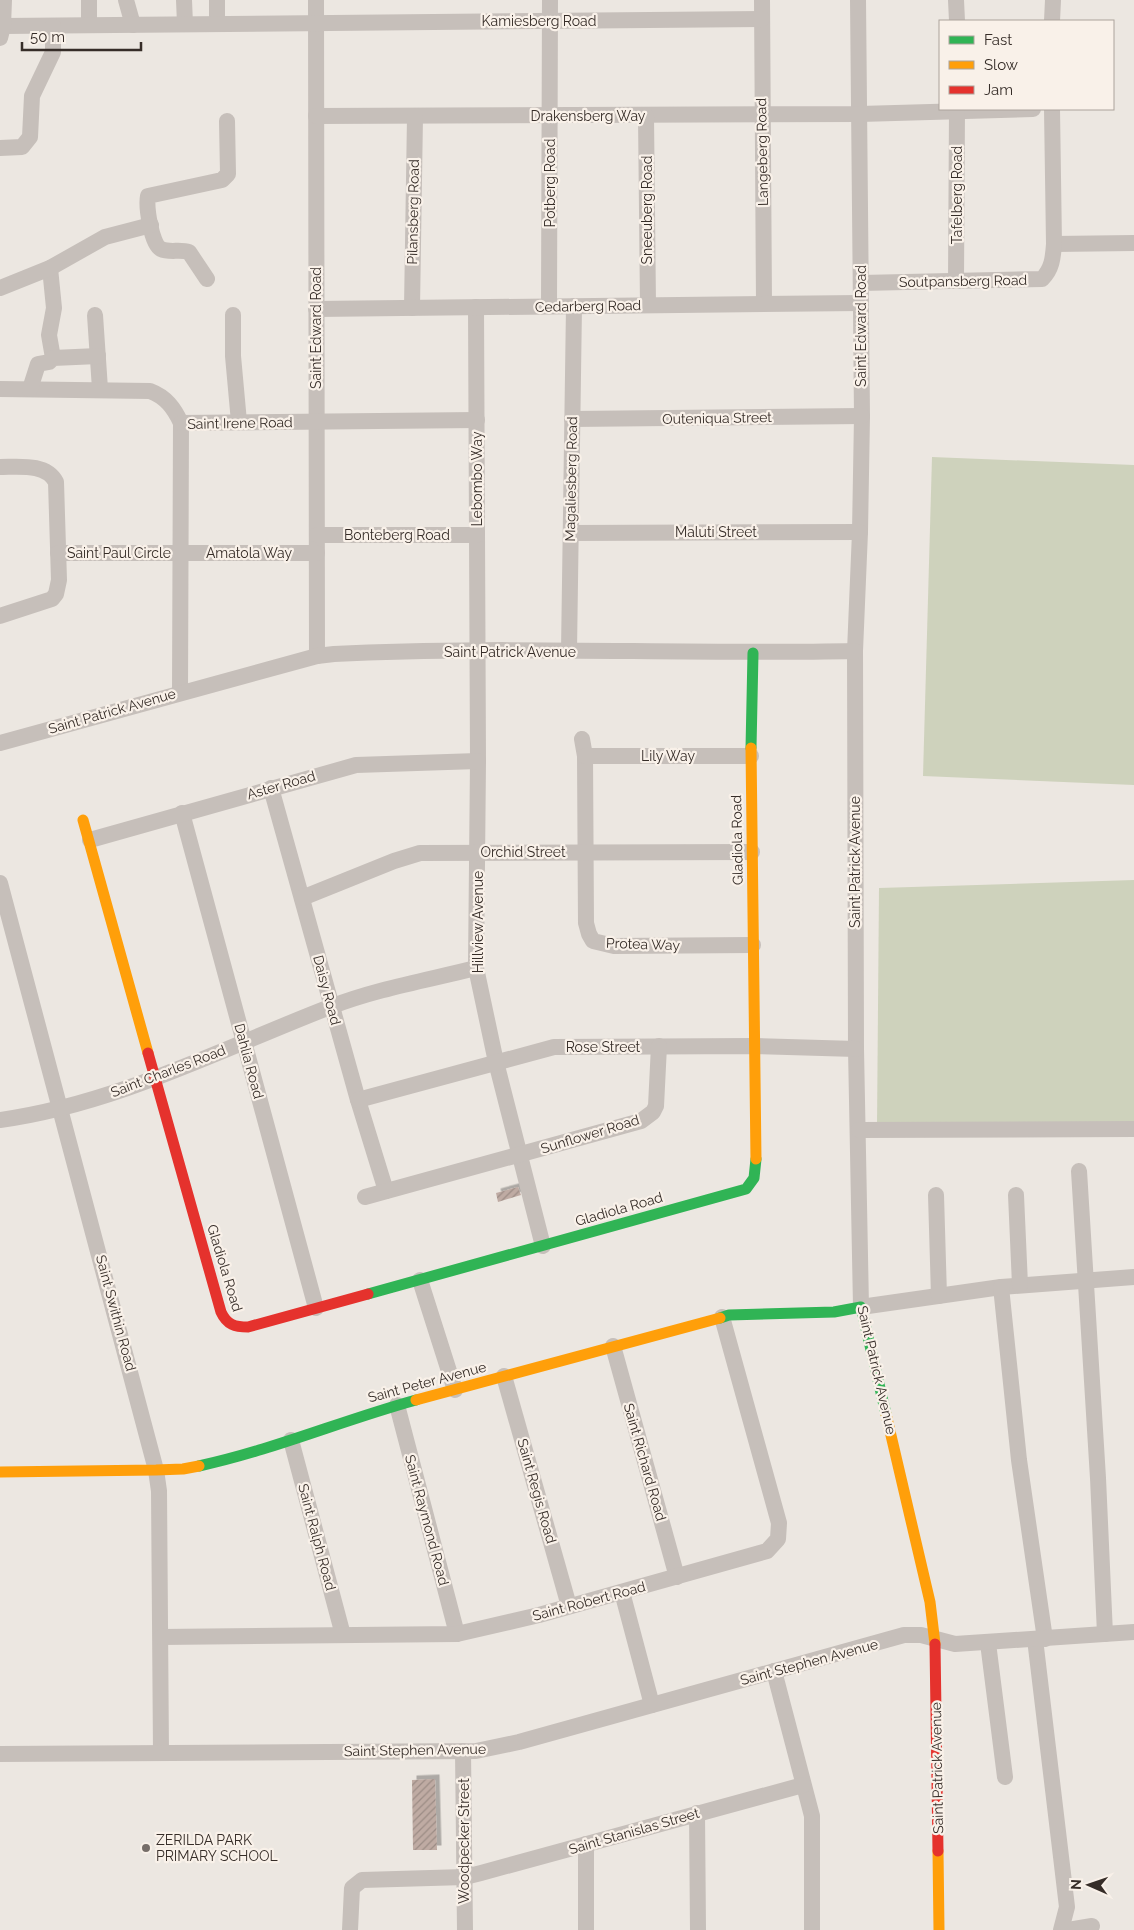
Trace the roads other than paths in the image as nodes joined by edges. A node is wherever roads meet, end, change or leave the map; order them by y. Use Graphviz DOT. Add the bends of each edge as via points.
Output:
graph roads {
  1 [pos="4,0"];
  2 [pos="89,0"];
  3 [pos="126,0"];
  4 [pos="184,0"];
  5 [pos="217,0"];
  6 [pos="316,0"];
  7 [pos="550,0"];
  8 [pos="762,0"];
  9 [pos="858,0"];
  10 [pos="956,0"];
  11 [pos="1052,0"];
  12 [pos="762,19"];
  13 [pos="957,20"];
  14 [pos="1052,20"];
  15 [pos="550,21"];
  16 [pos="316,23"];
  17 [pos="185,24"];
  18 [pos="217,24"];
  19 [pos="133,25"];
  20 [pos="53,26"];
  21 [pos="89,26"];
  22 [pos="2,32"];
  23 [pos="958,110"];
  24 [pos="1052,110"];
  25 [pos="860,114"];
  26 [pos="762,115"];
  27 [pos="316,116"];
  28 [pos="415,116"];
  29 [pos="550,116"];
  30 [pos="646,116"];
  31 [pos="227,120"];
  32 [pos="0,148"];
  33 [pos="151,225"];
  34 [pos="1134,243"];
  35 [pos="1054,244"];
  36 [pos="50,268"];
  37 [pos="207,279"];
  38 [pos="956,282"];
  39 [pos="861,283"];
  40 [pos="0,288"];
  41 [pos="860,303"];
  42 [pos="648,304"];
  43 [pos="764,304"];
  44 [pos="550,306"];
  45 [pos="574,306"];
  46 [pos="476,307"];
  47 [pos="412,308"];
  48 [pos="316,309"];
  49 [pos="95,315"];
  50 [pos="233,315"];
  51 [pos="98,356"];
  52 [pos="53,358"];
  53 [pos="0,389"];
  54 [pos="30,389"];
  55 [pos="100,390"];
  56 [pos="862,416"];
  57 [pos="572,419"];
  58 [pos="477,420"];
  59 [pos="238,422"];
  60 [pos="317,422"];
  61 [pos="182,423"];
  62 [pos="0,467"];
  63 [pos="860,532"];
  64 [pos="571,533"];
  65 [pos="317,535"];
  66 [pos="477,535"];
  67 [pos="58,553"];
  68 [pos="180,553"];
  69 [pos="317,553"];
  70 [pos="0,616"];
  71 [pos="478,651"];
  72 [pos="569,651"];
  73 [pos="855,652"];
  74 [pos="753,653"];
  75 [pos="317,656"];
  76 [pos="180,692"];
  77 [pos="582,740"];
  78 [pos="0,743"];
  79 [pos="586,756"];
  80 [pos="751,756"];
  81 [pos="478,761"];
  82 [pos="271,788"];
  83 [pos="182,813"];
  84 [pos="84,820"];
  85 [pos="90,840"];
  86 [pos="585,852"];
  87 [pos="752,852"];
  88 [pos="478,853"];
  89 [pos="0,883"];
  90 [pos="302,898"];
  91 [pos="752,945"];
  92 [pos="476,968"];
  93 [pos="332,1006"];
  94 [pos="244,1042"];
  95 [pos="659,1046"];
  96 [pos="754,1046"];
  97 [pos="856,1048"];
  98 [pos="496,1062"];
  99 [pos="154,1079"];
  100 [pos="358,1100"];
  101 [pos="62,1109"];
  102 [pos="0,1120"];
  103 [pos="1134,1129"];
  104 [pos="858,1130"];
  105 [pos="519,1155"];
  106 [pos="1079,1170"];
  107 [pos="386,1191"];
  108 [pos="936,1195"];
  109 [pos="1016,1195"];
  110 [pos="365,1197"];
  111 [pos="543,1246"];
  112 [pos="1134,1277"];
  113 [pos="420,1280"];
  114 [pos="1086,1280"];
  115 [pos="1020,1285"];
  116 [pos="1001,1287"];
  117 [pos="939,1296"];
  118 [pos="861,1307"];
  119 [pos="316,1308"];
  120 [pos="722,1317"];
  121 [pos="613,1346"];
  122 [pos="504,1376"];
  123 [pos="455,1390"];
  124 [pos="397,1405"];
  125 [pos="291,1440"];
  126 [pos="156,1470"];
  127 [pos="0,1472"];
  128 [pos="677,1577"];
  129 [pos="622,1592"];
  130 [pos="569,1606"];
  131 [pos="1134,1632"];
  132 [pos="458,1634"];
  133 [pos="1105,1634"];
  134 [pos="343,1635"];
  135 [pos="161,1637"];
  136 [pos="935,1638"];
  137 [pos="1040,1639"];
  138 [pos="988,1643"];
  139 [pos="774,1671"];
  140 [pos="652,1705"];
  141 [pos="463,1751"];
  142 [pos="161,1753"];
  143 [pos="0,1754"];
  144 [pos="1005,1777"];
  145 [pos="804,1785"];
  146 [pos="697,1813"];
  147 [pos="586,1844"];
  148 [pos="464,1877"];
  149 [pos="1092,1926"];
  150 [pos="350,1930"];
  151 [pos="465,1930"];
  152 [pos="586,1930"];
  153 [pos="698,1930"];
  154 [pos="812,1930"];
  155 [pos="939,1930"];
  156 [pos="1061,1930"];
  157 [pos="1068,1930"];
  1 -- 22 [label="street"];
  2 -- 21 [label="street"];
  3 -- 19 [label="street"];
  4 -- 17 [label="street"];
  5 -- 18 [label="street"];
  6 -- 16 [label="street, Saint Edward Road"];
  7 -- 15 [label="street, Potberg Road"];
  8 -- 12 [label="street, Langeberg Road"];
  9 -- 25 [label="street, Saint Edward Road"];
  10 -- 13 [label="street"];
  11 -- 14 [label="street"];
  12 -- 15 [label="street, Kamiesberg Road"];
  12 -- 26 [label="street, Langeberg Road"];
  15 -- 16 [label="street, Kamiesberg Road"];
  15 -- 29 [label="street, Potberg Road"];
  16 -- 18 [label="street, Kamiesberg Road"];
  16 -- 27 [label="street, Saint Edward Road"];
  17 -- 18 [label="street, Kamiesberg Road"];
  17 -- 19 [label="street, Kamiesberg Road"];
  19 -- 21 [label="street, Kamiesberg Road"];
  20 -- 21 [label="street, Kamiesberg Road"];
  20 -- 22 [label="street, Kamiesberg Road"];
  20 -- 32 [label="street" via="52,56 32,96 30,137 22,147"];
  23 -- 25 [label="street, Drakensberg Way"];
  23 -- 38 [label="street, Tafelberg Road"];
  24 -- 35 [label="street, Soutpansberg Road"];
  25 -- 26 [label="street, Drakensberg Way"];
  25 -- 39 [label="street, Saint Edward Road"];
  26 -- 30 [label="street, Drakensberg Way"];
  26 -- 43 [label="street, Langeberg Road"];
  27 -- 28 [label="street, Drakensberg Way"];
  27 -- 48 [label="street, Saint Edward Road"];
  28 -- 29 [label="street, Drakensberg Way"];
  28 -- 47 [label="street, Pilansberg Road"];
  29 -- 30 [label="street, Drakensberg Way"];
  29 -- 44 [label="street, Potberg Road"];
  30 -- 42 [label="street, Sneeuberg Road"];
  31 -- 33 [label="street" via="228,174 222,180 148,196 146,206"];
  33 -- 36 [label="street" via="105,238"];
  33 -- 37 [label="street" via="159,248 189,252"];
  34 -- 35 [label="street"];
  35 -- 38 [label="street, Soutpansberg Road" via="1048,274 1042,279"];
  36 -- 40 [label="street"];
  36 -- 52 [label="street" via="54,308 49,335"];
  38 -- 39 [label="street, Soutpansberg Road"];
  39 -- 41 [label="street, Saint Edward Road"];
  41 -- 43 [label="street, Cedarberg Road"];
  41 -- 56 [label="street, Saint Edward Road"];
  42 -- 43 [label="street, Cedarberg Road"];
  42 -- 45 [label="street, Cedarberg Road"];
  44 -- 45 [label="street, Cedarberg Road"];
  44 -- 46 [label="street, Cedarberg Road"];
  45 -- 57 [label="street, Magaliesberg Road"];
  46 -- 47 [label="street, Cedarberg Road"];
  46 -- 58 [label="street, Lebombo Way"];
  47 -- 48 [label="street, Cedarberg Road"];
  48 -- 60 [label="street, Saint Edward Road"];
  49 -- 51 [label="street"];
  50 -- 59 [label="street"];
  51 -- 52 [label="street"];
  51 -- 55 [label="street"];
  52 -- 54 [label="street" via="36,366"];
  53 -- 54 [label="street"];
  54 -- 55 [label="street"];
  55 -- 61 [label="street" via="144,391 159,395 169,403"];
  56 -- 57 [label="street, Outeniqua Street"];
  56 -- 63 [label="street, Saint Edward Road"];
  57 -- 64 [label="street, Magaliesberg Road"];
  58 -- 60 [label="street, Saint Irene Road"];
  58 -- 66 [label="street, Lebombo Way"];
  59 -- 60 [label="street, Saint Irene Road"];
  59 -- 61 [label="street, Saint Irene Road"];
  60 -- 65 [label="street, Saint Edward Road"];
  61 -- 68 [label="street, Saint Irene Road"];
  62 -- 67 [label="street, Saint Paul Circle" via="34,468 53,475 57,488"];
  63 -- 64 [label="street, Maluti Street"];
  63 -- 73 [label="street, Saint Edward Road"];
  64 -- 72 [label="street, Magaliesberg Road"];
  65 -- 66 [label="street, Bonteberg Road"];
  65 -- 69 [label="street, Saint Edward Road"];
  66 -- 71 [label="street, Lebombo Way"];
  67 -- 68 [label="street, Saint Paul Circle"];
  67 -- 70 [label="street, Saint Paul Circle" via="58,588 52,599"];
  68 -- 69 [label="street, Amatola Way"];
  68 -- 76 [label="street, Saint Irene Road"];
  69 -- 75 [label="street, Saint Edward Road"];
  71 -- 72 [label="street, Saint Patrick Avenue"];
  71 -- 75 [label="street, Saint Patrick Avenue"];
  71 -- 81 [label="street, Hillview Avenue"];
  72 -- 74 [label="street, Saint Patrick Avenue"];
  73 -- 74 [label="street, Saint Patrick Avenue"];
  73 -- 97 [label="street, Saint Patrick Avenue"];
  74 -- 80 [label="street, Gladiola Road"];
  75 -- 76 [label="street, Saint Patrick Avenue"];
  76 -- 78 [label="street, Saint Patrick Avenue"];
  77 -- 79 [label="street"];
  79 -- 80 [label="street, Lily Way"];
  79 -- 86 [label="street"];
  80 -- 87 [label="street, Gladiola Road"];
  81 -- 82 [label="street, Aster Road" via="356,764"];
  81 -- 88 [label="street, Hillview Avenue"];
  82 -- 83 [label="street, Aster Road"];
  82 -- 90 [label="street, Daisy Road"];
  83 -- 85 [label="street, Aster Road"];
  83 -- 94 [label="street, Dahlia Road"];
  84 -- 85 [label="street"];
  85 -- 99 [label="street"];
  86 -- 87 [label="street, Orchid Street"];
  86 -- 88 [label="street, Orchid Street"];
  86 -- 91 [label="street, Protea Way" via="586,923 593,941 614,946"];
  87 -- 91 [label="street, Gladiola Road"];
  88 -- 90 [label="street, Orchid Street" via="434,852 408,856"];
  88 -- 92 [label="street, Hillview Avenue"];
  89 -- 101 [label="street, Saint Swithin Road"];
  90 -- 93 [label="street, Daisy Road"];
  91 -- 96 [label="street, Gladiola Road"];
  92 -- 93 [label="street, Saint Charles Road"];
  92 -- 98 [label="street, Hillview Avenue"];
  93 -- 94 [label="street, Saint Charles Road"];
  93 -- 100 [label="street, Daisy Road"];
  94 -- 99 [label="street, Saint Charles Road"];
  94 -- 119 [label="street, Dahlia Road"];
  95 -- 96 [label="street, Rose Street"];
  95 -- 98 [label="street, Rose Street" via="554,1047"];
  95 -- 105 [label="street, Sunflower Road" via="658,1097 653,1112 648,1116 641,1121"];
  96 -- 97 [label="street, Rose Street"];
  96 -- 111 [label="street, Gladiola Road" via="756,1155 755,1178 751,1185"];
  97 -- 104 [label="street, Saint Patrick Avenue"];
  98 -- 100 [label="street, Rose Street"];
  98 -- 105 [label="street, Hillview Avenue"];
  99 -- 101 [label="street, Saint Charles Road"];
  99 -- 119 [label="street, Gladiola Road" via="224,1320 230,1326 248,1327"];
  100 -- 107 [label="street, Daisy Road"];
  101 -- 102 [label="street, Saint Charles Road"];
  101 -- 126 [label="street, Saint Swithin Road"];
  103 -- 104 [label="street"];
  104 -- 118 [label="street, Saint Patrick Avenue"];
  105 -- 107 [label="street"];
  105 -- 111 [label="street, Hillview Avenue"];
  106 -- 114 [label="street"];
  107 -- 110 [label="street"];
  108 -- 117 [label="street"];
  109 -- 115 [label="street"];
  111 -- 113 [label="street, Gladiola Road"];
  112 -- 114 [label="street"];
  113 -- 119 [label="street, Gladiola Road"];
  113 -- 123 [label="street"];
  114 -- 115 [label="street"];
  114 -- 133 [label="street"];
  115 -- 116 [label="street"];
  116 -- 117 [label="street"];
  116 -- 137 [label="street"];
  117 -- 118 [label="street"];
  118 -- 120 [label="street, Saint Peter Avenue" via="834,1312 743,1313"];
  118 -- 136 [label="street, Saint Patrick Avenue" via="930,1602"];
  120 -- 121 [label="street, Saint Peter Avenue"];
  120 -- 128 [label="street, Saint Robert Road" via="779,1532 774,1546 767,1551"];
  121 -- 122 [label="street, Saint Peter Avenue"];
  121 -- 128 [label="street, Saint Richard Road"];
  122 -- 123 [label="street, Saint Peter Avenue"];
  122 -- 130 [label="street, Saint Regis Road"];
  123 -- 124 [label="street, Saint Peter Avenue"];
  124 -- 125 [label="street, Saint Peter Avenue"];
  124 -- 132 [label="street, Saint Raymond Road"];
  125 -- 126 [label="street, Saint Peter Avenue" via="240,1458 183,1469"];
  125 -- 134 [label="street, Saint Ralph Road"];
  126 -- 127 [label="street, Saint Peter Avenue"];
  126 -- 135 [label="street, Saint Swithin Road" via="160,1491"];
  128 -- 129 [label="street, Saint Robert Road"];
  129 -- 130 [label="street, Saint Robert Road"];
  129 -- 140 [label="street"];
  130 -- 132 [label="street, Saint Robert Road"];
  131 -- 133 [label="street, Saint Stephen Avenue"];
  132 -- 134 [label="street, Saint Robert Road"];
  133 -- 137 [label="street, Saint Stephen Avenue"];
  134 -- 135 [label="street, Saint Robert Road"];
  135 -- 142 [label="street, Saint Swithin Road"];
  136 -- 138 [label="street, Saint Stephen Avenue" via="955,1644"];
  136 -- 139 [label="street, Saint Stephen Avenue" via="904,1636"];
  136 -- 155 [label="street, Saint Patrick Avenue"];
  137 -- 138 [label="street, Saint Stephen Avenue"];
  137 -- 156 [label="street" via="1067,1907"];
  138 -- 144 [label="street"];
  139 -- 140 [label="street, Saint Stephen Avenue"];
  139 -- 145 [label="street"];
  140 -- 141 [label="street, Saint Stephen Avenue" via="519,1742"];
  141 -- 142 [label="street, Saint Stephen Avenue"];
  141 -- 148 [label="street, Woodpecker Street"];
  142 -- 143 [label="street, Saint Stephen Avenue"];
  145 -- 146 [label="street, Saint Stanislas Street"];
  145 -- 154 [label="street" via="812,1816"];
  146 -- 147 [label="street, Saint Stanislas Street"];
  146 -- 153 [label="street"];
  147 -- 148 [label="street, Saint Stanislas Street"];
  147 -- 152 [label="street"];
  148 -- 150 [label="street, Saint Stanislas Street" via="362,1880 352,1888"];
  148 -- 151 [label="street, Woodpecker Street"];
  149 -- 157 [label="street"];
}
